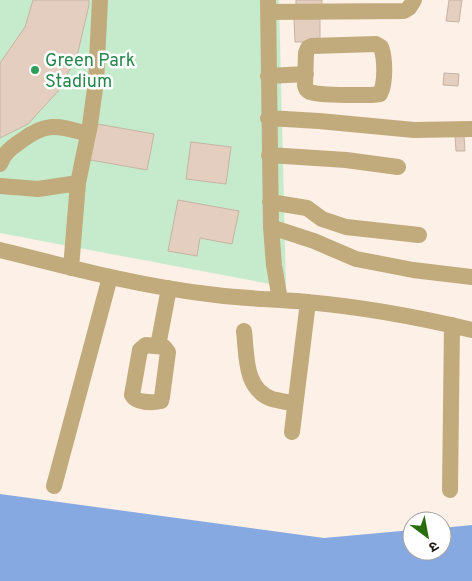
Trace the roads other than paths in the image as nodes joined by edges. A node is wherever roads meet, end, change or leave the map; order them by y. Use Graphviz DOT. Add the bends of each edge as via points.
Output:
graph roads {
  1 [pos="100,0"];
  2 [pos="414,0"];
  3 [pos="268,6"];
  4 [pos="306,74"];
  5 [pos="268,76"];
  6 [pos="268,118"];
  7 [pos="472,129"];
  8 [pos="88,134"];
  9 [pos="269,156"];
  10 [pos="0,164"];
  11 [pos="398,167"];
  12 [pos="78,182"];
  13 [pos="0,186"];
  14 [pos="270,202"];
  15 [pos="271,227"];
  16 [pos="419,235"];
  17 [pos="0,250"];
  18 [pos="71,268"];
  19 [pos="471,273"];
  20 [pos="110,277"];
  21 [pos="169,288"];
  22 [pos="280,300"];
  23 [pos="308,302"];
  24 [pos="452,325"];
  25 [pos="472,330"];
  26 [pos="244,331"];
  27 [pos="158,346"];
  28 [pos="295,404"];
  29 [pos="292,432"];
  30 [pos="54,486"];
  31 [pos="450,490"];
  1 -- 8 [label="street" via="96,81"];
  2 -- 3 [label="street" via="404,11"];
  3 -- 5 [label="street"];
  4 -- 4 [label="street" via="305,86 309,92 380,94 383,88 383,52 376,44 312,46 306,52"];
  4 -- 5 [label="street"];
  5 -- 6 [label="street"];
  6 -- 7 [label="street" via="414,130"];
  6 -- 9 [label="street"];
  8 -- 10 [label="street" via="60,128 39,129 10,149"];
  8 -- 12 [label="street"];
  9 -- 11 [label="street" via="346,160"];
  9 -- 14 [label="street"];
  12 -- 13 [label="street" via="38,189"];
  12 -- 18 [label="street"];
  14 -- 15 [label="street"];
  14 -- 16 [label="street" via="307,208 322,219 346,228"];
  15 -- 19 [label="street" via="356,258 413,270"];
  15 -- 22 [label="street"];
  17 -- 18 [label="street"];
  18 -- 20 [label="street"];
  20 -- 21 [label="street"];
  20 -- 30 [label="street"];
  21 -- 22 [label="street" via="217,296"];
  21 -- 27 [label="street"];
  22 -- 23 [label="street"];
  23 -- 24 [label="street"];
  23 -- 28 [label="street"];
  24 -- 25 [label="street"];
  24 -- 31 [label="street"];
  26 -- 28 [label="street" via="249,373 255,387 272,399"];
  28 -- 29 [label="street"];
}
